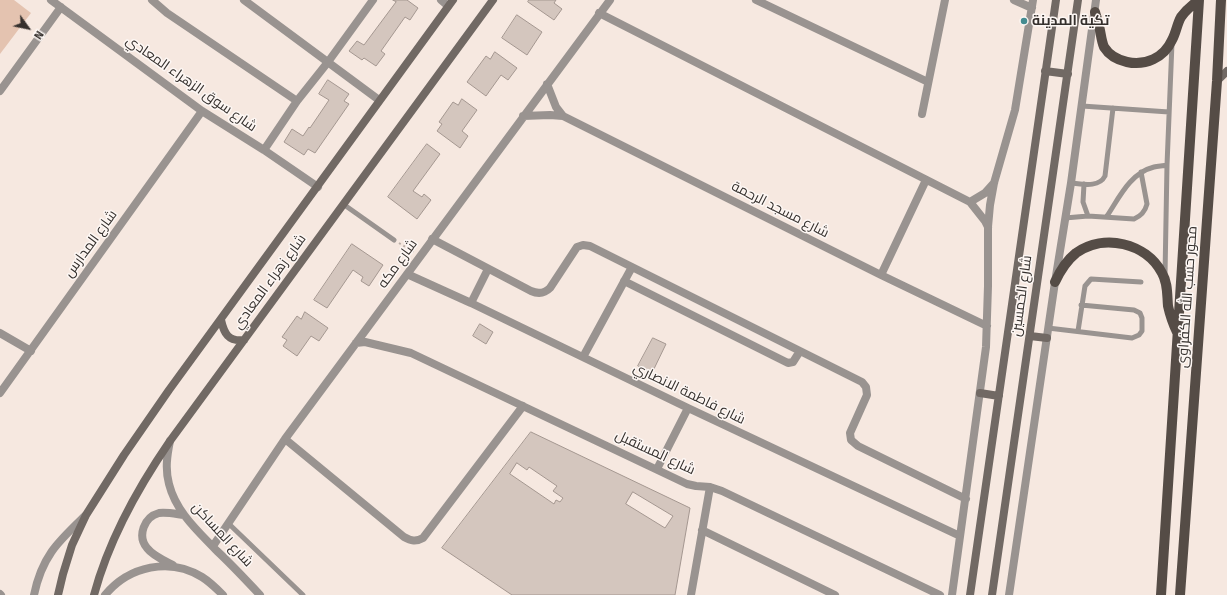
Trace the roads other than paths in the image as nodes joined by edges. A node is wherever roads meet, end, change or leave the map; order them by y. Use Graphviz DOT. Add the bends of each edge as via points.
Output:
graph roads {
  1 [pos="51,0"];
  2 [pos="152,0"];
  3 [pos="244,0"];
  4 [pos="373,0"];
  5 [pos="441,0"];
  6 [pos="493,0"];
  7 [pos="610,0"];
  8 [pos="756,0"];
  9 [pos="945,0"];
  10 [pos="1014,0"];
  11 [pos="1056,0"];
  12 [pos="1078,0"];
  13 [pos="1096,0"];
  14 [pos="1199,0"];
  15 [pos="1221,0"];
  16 [pos="451,3"];
  17 [pos="1032,4"];
  18 [pos="61,7"];
  19 [pos="1095,12"];
  20 [pos="599,14"];
  21 [pos="1173,40"];
  22 [pos="328,62"];
  23 [pos="1046,71"];
  24 [pos="1227,72"];
  25 [pos="1068,74"];
  26 [pos="1218,81"];
  27 [pos="928,82"];
  28 [pos="547,84"];
  29 [pos="0,91"];
  30 [pos="379,100"];
  31 [pos="297,101"];
  32 [pos="1082,106"];
  33 [pos="1113,108"];
  34 [pos="202,111"];
  35 [pos="1169,112"];
  36 [pos="922,114"];
  37 [pos="523,116"];
  38 [pos="563,116"];
  39 [pos="264,150"];
  40 [pos="1167,165"];
  41 [pos="1142,172"];
  42 [pos="926,180"];
  43 [pos="994,183"];
  44 [pos="1071,183"];
  45 [pos="1084,184"];
  46 [pos="318,187"];
  47 [pos="970,202"];
  48 [pos="343,204"];
  49 [pos="1088,216"];
  50 [pos="1107,216"];
  51 [pos="1065,218"];
  52 [pos="988,227"];
  53 [pos="394,240"];
  54 [pos="432,240"];
  55 [pos="632,267"];
  56 [pos="488,269"];
  57 [pos="407,274"];
  58 [pos="881,275"];
  59 [pos="1165,280"];
  60 [pos="624,281"];
  61 [pos="1055,282"];
  62 [pos="1141,282"];
  63 [pos="471,303"];
  64 [pos="1081,305"];
  65 [pos="221,320"];
  66 [pos="987,326"];
  67 [pos="1048,328"];
  68 [pos="1078,332"];
  69 [pos="0,333"];
  70 [pos="1178,334"];
  71 [pos="1030,336"];
  72 [pos="1047,338"];
  73 [pos="244,340"];
  74 [pos="356,342"];
  75 [pos="800,350"];
  76 [pos="31,351"];
  77 [pos="583,357"];
  78 [pos="0,392"];
  79 [pos="980,393"];
  80 [pos="998,396"];
  81 [pos="523,406"];
  82 [pos="688,408"];
  83 [pos="285,439"];
  84 [pos="170,441"];
  85 [pos="657,469"];
  86 [pos="710,487"];
  87 [pos="966,499"];
  88 [pos="86,516"];
  89 [pos="184,516"];
  90 [pos="228,523"];
  91 [pos="702,530"];
  92 [pos="960,536"];
  93 [pos="213,546"];
  94 [pos="176,567"];
  95 [pos="34,595"];
  96 [pos="58,595"];
  97 [pos="94,595"];
  98 [pos="105,595"];
  99 [pos="223,595"];
  100 [pos="260,595"];
  101 [pos="303,595"];
  102 [pos="691,595"];
  103 [pos="835,595"];
  104 [pos="940,595"];
  105 [pos="952,595"];
  106 [pos="970,595"];
  107 [pos="992,595"];
  108 [pos="1009,595"];
  109 [pos="1161,595"];
  110 [pos="1180,595"];
  1 -- 18 [label="street, شارع سوق الزهراء المعادي"];
  2 -- 31 [label="street" via="167,13"];
  3 -- 22 [label="street"];
  4 -- 22 [label="street"];
  5 -- 16 [label="street"];
  6 -- 48 [label="main road, شارع زهراء المعادي"];
  7 -- 20 [label="street, شارع مكه"];
  8 -- 27 [label="street"];
  9 -- 27 [label="street"];
  10 -- 17 [label="street"];
  11 -- 23 [label="main road, شارع الخمسين"];
  12 -- 25 [label="main road, شارع الخمسين"];
  13 -- 19 [label="street"];
  14 -- 21 [label="main road" via="1182,16"];
  14 -- 70 [label="main road, محور حسب الله الكفراوى"];
  15 -- 26 [label="main road, محور حسب الله الكفراوى"];
  16 -- 30 [label="main road, شارع زهراء المعادي"];
  17 -- 43 [label="street" via="1015,110"];
  18 -- 29 [label="street"];
  18 -- 34 [label="street, شارع سوق الزهراء المعادي"];
  19 -- 21 [label="main road" via="1105,48 1124,61 1139,63 1153,60 1164,52"];
  19 -- 32 [label="street"];
  20 -- 28 [label="street, شارع مكه"];
  20 -- 42 [label="street"];
  21 -- 35 [label="lane"];
  22 -- 30 [label="street"];
  22 -- 31 [label="street"];
  23 -- 25 [label="main road"];
  23 -- 80 [label="main road, شارع الخمسين"];
  24 -- 26 [label="main road"];
  25 -- 71 [label="main road, شارع الخمسين"];
  26 -- 110 [label="main road, محور حسب الله الكفراوى"];
  27 -- 36 [label="street"];
  28 -- 37 [label="street, شارع مكه"];
  28 -- 38 [label="street"];
  30 -- 46 [label="main road, شارع زهراء المعادي"];
  31 -- 39 [label="street"];
  32 -- 33 [label="lane"];
  32 -- 44 [label="street"];
  33 -- 35 [label="lane"];
  33 -- 45 [label="lane" via="1105,176 1100,182"];
  34 -- 39 [label="street, شارع سوق الزهراء المعادي"];
  34 -- 76 [label="street, شارع المدارس"];
  35 -- 40 [label="lane"];
  37 -- 38 [label="street, شارع مسجد الرحمة"];
  37 -- 54 [label="street, شارع مكه"];
  38 -- 58 [label="street, شارع مسجد الرحمة"];
  39 -- 46 [label="street, شارع سوق الزهراء المعادي"];
  40 -- 41 [label="lane"];
  40 -- 59 [label="lane"];
  41 -- 50 [label="lane" via="1132,179"];
  41 -- 50 [label="lane" via="1147,204 1140,216 1134,219"];
  42 -- 47 [label="street"];
  42 -- 58 [label="street"];
  43 -- 47 [label="street" via="985,193"];
  43 -- 52 [label="street"];
  44 -- 45 [label="lane"];
  44 -- 51 [label="street"];
  45 -- 49 [label="lane" via="1083,202"];
  46 -- 65 [label="main road, شارع زهراء المعادي"];
  47 -- 52 [label="street"];
  48 -- 53 [label="lane"];
  48 -- 73 [label="main road, شارع زهراء المعادي"];
  49 -- 50 [label="lane"];
  49 -- 51 [label="lane"];
  51 -- 61 [label="street"];
  52 -- 66 [label="street"];
  54 -- 56 [label="street"];
  54 -- 57 [label="street, شارع مكه"];
  55 -- 56 [label="street" via="590,246 580,246 575,249 550,288 540,293"];
  55 -- 60 [label="street"];
  55 -- 75 [label="street"];
  56 -- 63 [label="street"];
  57 -- 63 [label="street, شارع فاطمة الانصاري"];
  57 -- 74 [label="street, شارع مكه"];
  58 -- 66 [label="street, شارع مسجد الرحمة"];
  59 -- 61 [label="main road" via="1157,265 1144,253 1129,245 1112,242 1093,245 1076,253 1063,266"];
  59 -- 70 [label="main road" via="1170,312"];
  60 -- 75 [label="street" via="788,363 793,362"];
  60 -- 77 [label="street"];
  61 -- 67 [label="street"];
  62 -- 64 [label="lane" via="1091,279 1085,286"];
  63 -- 77 [label="street, شارع فاطمة الانصاري"];
  64 -- 68 [label="lane"];
  64 -- 68 [label="lane" via="1134,310 1140,313 1142,318 1142,331 1132,338"];
  65 -- 73 [label="main road" via="224,331 230,338"];
  65 -- 88 [label="main road, شارع زهراء المعادي" via="142,429"];
  66 -- 79 [label="street"];
  67 -- 68 [label="lane"];
  67 -- 72 [label="street"];
  69 -- 76 [label="street"];
  70 -- 109 [label="main road, محور حسب الله الكفراوى"];
  71 -- 72 [label="main road"];
  71 -- 107 [label="main road, شارع الخمسين"];
  72 -- 108 [label="street"];
  73 -- 84 [label="main road, شارع زهراء المعادي"];
  74 -- 81 [label="street, شارع المستقبل" via="411,352"];
  74 -- 83 [label="street, شارع مكه"];
  75 -- 87 [label="street" via="859,380 866,387 867,395 850,433 855,444"];
  76 -- 78 [label="street, شارع المدارس"];
  77 -- 82 [label="street, شارع فاطمة الانصاري"];
  79 -- 80 [label="main road"];
  79 -- 87 [label="street"];
  80 -- 106 [label="main road, شارع الخمسين"];
  81 -- 83 [label="street" via="419,540 404,537"];
  81 -- 85 [label="street, شارع المستقبل"];
  82 -- 85 [label="street"];
  82 -- 92 [label="street, شارع فاطمة الانصاري"];
  83 -- 90 [label="street, شارع مكه"];
  84 -- 89 [label="street, شارع المساكن" via="167,460 169,483"];
  84 -- 97 [label="main road, شارع زهراء المعادي" via="132,501 106,558"];
  85 -- 86 [label="street, شارع المستقبل" via="687,484"];
  86 -- 91 [label="street"];
  86 -- 104 [label="street, شارع المستقبل"];
  87 -- 92 [label="street"];
  88 -- 95 [label="street" via="51,552 39,574"];
  88 -- 96 [label="main road, شارع زهراء المعادي" via="72,545"];
  89 -- 93 [label="street, شارع المساكن"];
  89 -- 94 [label="street" via="158,514 147,520 142,532 144,544 148,549"];
  90 -- 93 [label="street, شارع مكه"];
  90 -- 101 [label="lane"];
  91 -- 102 [label="street"];
  91 -- 103 [label="street"];
  92 -- 105 [label="street"];
  93 -- 100 [label="street, شارع المساكن"];
  94 -- 98 [label="street" via="162,566 135,572 123,578"];
  94 -- 99 [label="street" via="202,577"];
}
